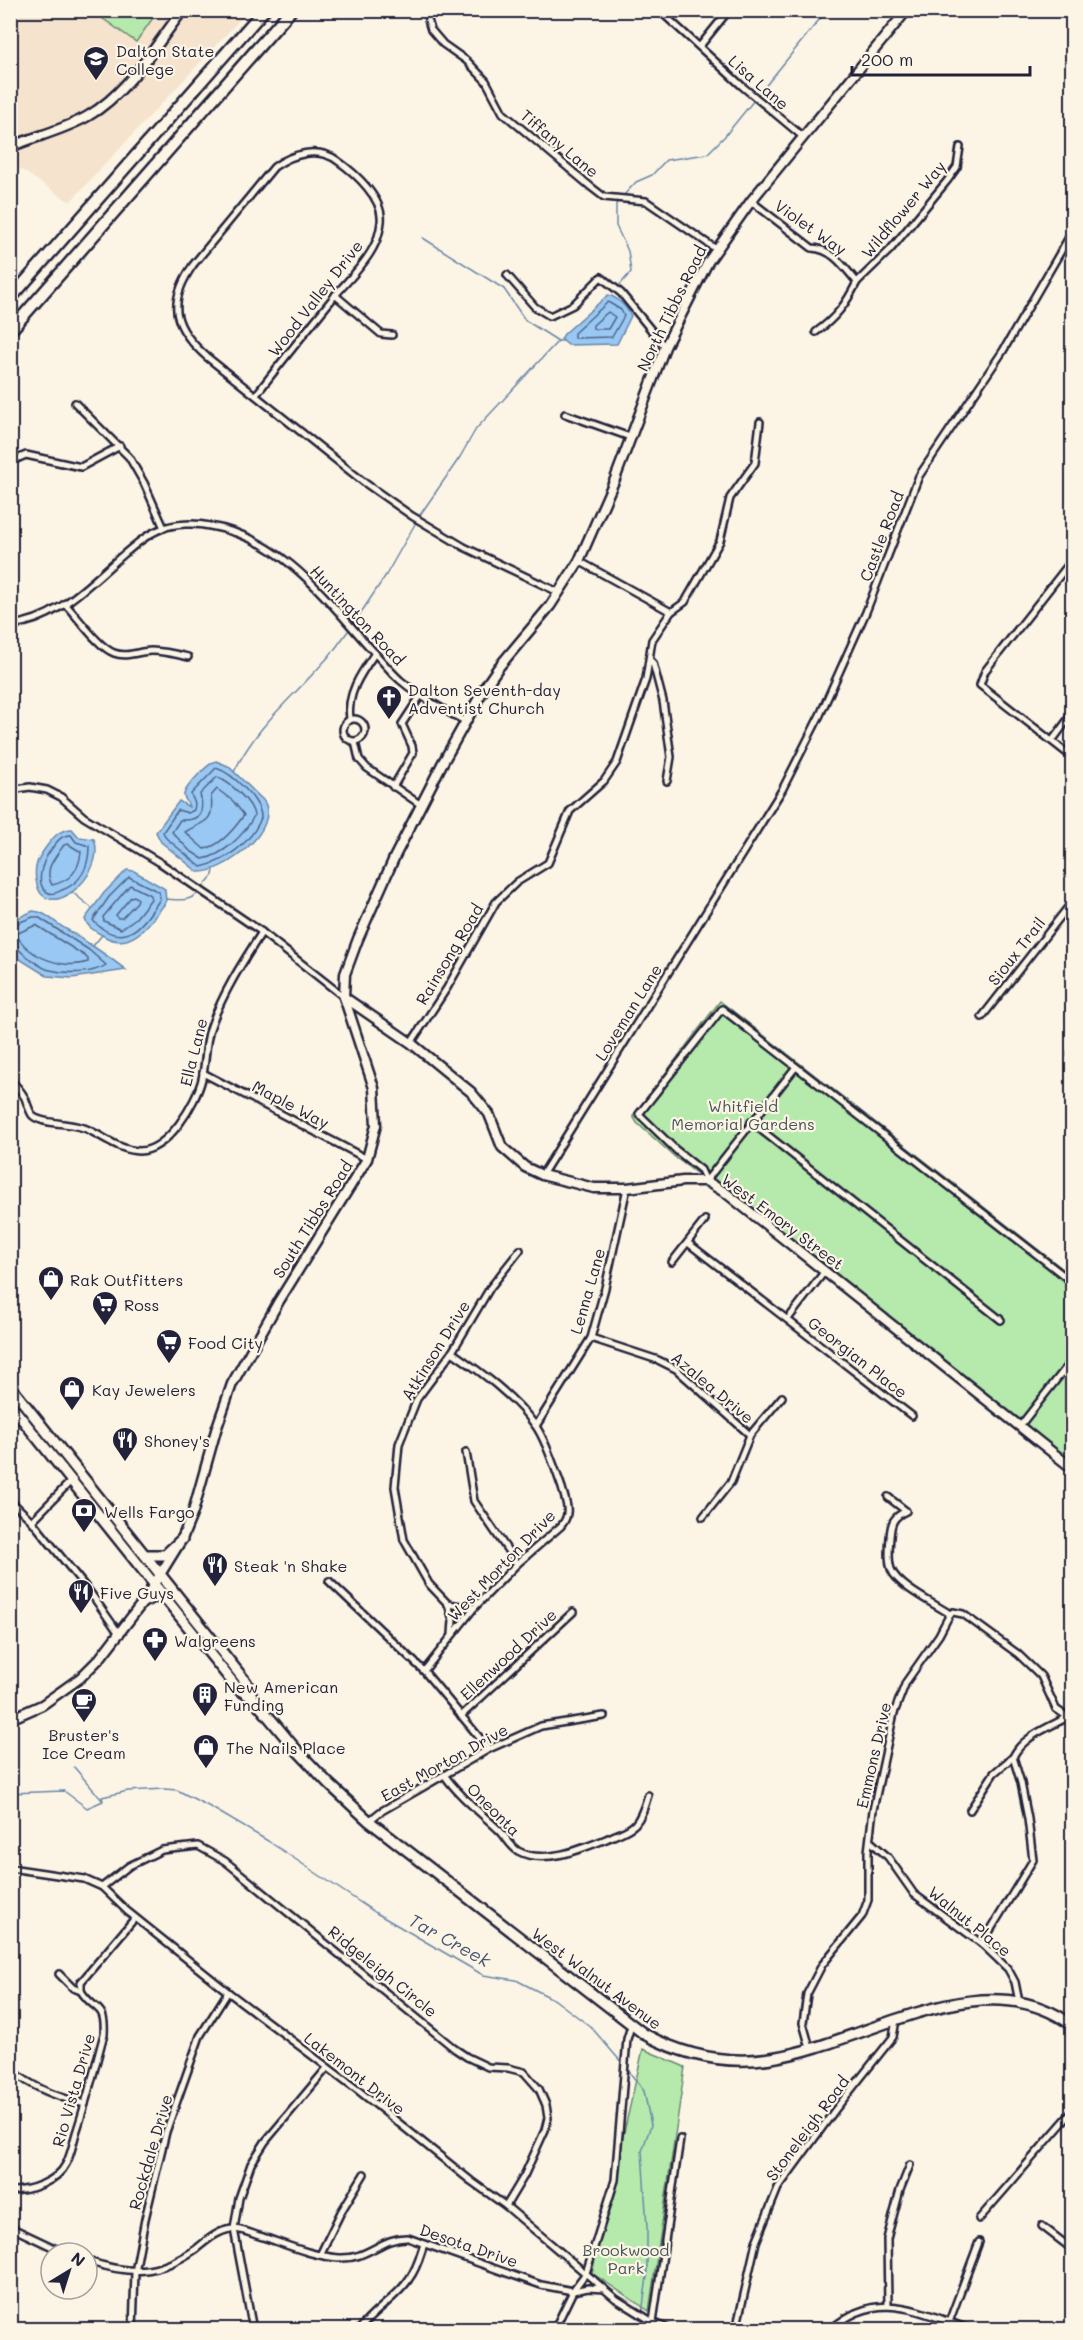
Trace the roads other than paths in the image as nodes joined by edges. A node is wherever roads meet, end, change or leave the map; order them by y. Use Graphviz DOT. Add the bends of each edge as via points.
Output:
graph roads {
  1 [pos="183,10"];
  2 [pos="264,10"];
  3 [pos="291,10"];
  4 [pos="432,10"];
  5 [pos="659,10"];
  6 [pos="729,10"];
  7 [pos="907,10"];
  8 [pos="700,46"];
  9 [pos="802,136"];
  10 [pos="10,147"];
  11 [pos="960,147"];
  12 [pos="751,201"];
  13 [pos="1072,232"];
  14 [pos="716,249"];
  15 [pos="507,275"];
  16 [pos="857,282"];
  17 [pos="335,296"];
  18 [pos="10,299"];
  19 [pos="10,331"];
  20 [pos="816,332"];
  21 [pos="392,335"];
  22 [pos="665,347"];
  23 [pos="256,395"];
  24 [pos="75,403"];
  25 [pos="565,414"];
  26 [pos="760,422"];
  27 [pos="630,437"];
  28 [pos="120,446"];
  29 [pos="10,462"];
  30 [pos="164,528"];
  31 [pos="1072,560"];
  32 [pos="579,561"];
  33 [pos="560,593"];
  34 [pos="65,604"];
  35 [pos="671,612"];
  36 [pos="10,625"];
  37 [pos="375,653"];
  38 [pos="188,657"];
  39 [pos="650,660"];
  40 [pos="421,695"];
  41 [pos="1072,714"];
  42 [pos="350,720"];
  43 [pos="465,721"];
  44 [pos="1052,741"];
  45 [pos="356,742"];
  46 [pos="1072,757"];
  47 [pos="667,781"];
  48 [pos="393,787"];
  49 [pos="10,790"];
  50 [pos="421,805"];
  51 [pos="737,863"];
  52 [pos="1072,902"];
  53 [pos="262,932"];
  54 [pos="344,997"];
  55 [pos="982,1017"];
  56 [pos="411,1042"];
  57 [pos="795,1068"];
  58 [pos="203,1073"];
  59 [pos="10,1080"];
  60 [pos="751,1122"];
  61 [pos="367,1159"];
  62 [pos="542,1175"];
  63 [pos="706,1181"];
  64 [pos="627,1188"];
  65 [pos="705,1220"];
  66 [pos="688,1243"];
  67 [pos="520,1250"];
  68 [pos="672,1262"];
  69 [pos="825,1271"];
  70 [pos="1072,1282"];
  71 [pos="788,1319"];
  72 [pos="1001,1320"];
  73 [pos="591,1338"];
  74 [pos="452,1352"];
  75 [pos="1072,1360"];
  76 [pos="10,1386"];
  77 [pos="782,1397"];
  78 [pos="10,1404"];
  79 [pos="912,1416"];
  80 [pos="536,1426"];
  81 [pos="1020,1426"];
  82 [pos="750,1435"];
  83 [pos="466,1452"];
  84 [pos="1072,1467"];
  85 [pos="72,1480"];
  86 [pos="888,1497"];
  87 [pos="10,1500"];
  88 [pos="703,1517"];
  89 [pos="32,1521"];
  90 [pos="182,1539"];
  91 [pos="145,1555"];
  92 [pos="517,1564"];
  93 [pos="160,1574"];
  94 [pos="329,1581"];
  95 [pos="155,1584"];
  96 [pos="168,1600"];
  97 [pos="143,1602"];
  98 [pos="448,1604"];
  99 [pos="474,1608"];
  100 [pos="573,1612"];
  101 [pos="950,1614"];
  102 [pos="120,1635"];
  103 [pos="452,1635"];
  104 [pos="424,1671"];
  105 [pos="253,1698"];
  106 [pos="462,1716"];
  107 [pos="604,1716"];
  108 [pos="1070,1718"];
  109 [pos="10,1719"];
  110 [pos="489,1749"];
  111 [pos="1012,1757"];
  112 [pos="445,1776"];
  113 [pos="648,1795"];
  114 [pos="970,1810"];
  115 [pos="369,1821"];
  116 [pos="870,1841"];
  117 [pos="10,1868"];
  118 [pos="102,1887"];
  119 [pos="135,1918"];
  120 [pos="982,1944"];
  121 [pos="59,1974"];
  122 [pos="81,1991"];
  123 [pos="228,1992"];
  124 [pos="1019,2002"];
  125 [pos="896,2020"];
  126 [pos="1072,2025"];
  127 [pos="631,2026"];
  128 [pos="810,2048"];
  129 [pos="327,2068"];
  130 [pos="10,2069"];
  131 [pos="85,2104"];
  132 [pos="1072,2112"];
  133 [pos="680,2139"];
  134 [pos="910,2165"];
  135 [pos="364,2174"];
  136 [pos="10,2191"];
  137 [pos="506,2205"];
  138 [pos="979,2219"];
  139 [pos="1042,2226"];
  140 [pos="10,2227"];
  141 [pos="234,2229"];
  142 [pos="40,2241"];
  143 [pos="980,2242"];
  144 [pos="424,2244"];
  145 [pos="1072,2249"];
  146 [pos="320,2255"];
  147 [pos="99,2264"];
  148 [pos="135,2272"];
  149 [pos="586,2273"];
  150 [pos="605,2290"];
  151 [pos="573,2291"];
  152 [pos="888,2305"];
  153 [pos="653,2322"];
  154 [pos="949,2322"];
  155 [pos="10,2327"];
  156 [pos="20,2330"];
  157 [pos="133,2330"];
  158 [pos="253,2330"];
  159 [pos="359,2330"];
  160 [pos="554,2330"];
  161 [pos="671,2330"];
  162 [pos="736,2330"];
  163 [pos="830,2330"];
  164 [pos="972,2330"];
  1 -- 10 [label="street" via="128,80 101,107 75,123"];
  2 -- 18 [label="highway"];
  3 -- 19 [label="highway"];
  4 -- 14 [label="street, Tiffany Lane" via="428,20 431,30 486,81 503,113 604,197 646,201"];
  5 -- 8 [label="street, Lisa Lane"];
  6 -- 8 [label="street"];
  7 -- 9 [label="street, North Tibbs Road"];
  8 -- 9 [label="street, Lisa Lane"];
  9 -- 12 [label="street, North Tibbs Road"];
  11 -- 16 [label="street, Wildflower Way" via="957,167 947,181 890,250"];
  12 -- 14 [label="street, North Tibbs Road"];
  12 -- 16 [label="street, Violet Way" via="812,248 823,248 835,256"];
  13 -- 51 [label="street, Castle Road" via="1003,351 919,476 820,715 782,790"];
  14 -- 22 [label="street, North Tibbs Road"];
  15 -- 22 [label="street" via="535,307 550,316 573,305 601,277 621,292"];
  16 -- 20 [label="street" via="842,311"];
  17 -- 21 [label="street" via="381,334"];
  17 -- 23 [label="street, Wood Valley Drive"];
  17 -- 23 [label="street, Wood Valley Drive" via="373,249 382,220 372,193 335,158 298,153 274,167 193,265 177,296 183,332 191,343"];
  22 -- 27 [label="street, North Tibbs Road"];
  23 -- 33 [label="street, Wood Valley Drive" via="412,516 464,547"];
  24 -- 28 [label="street"];
  25 -- 27 [label="street"];
  26 -- 35 [label="street, Rainsong Road" via="755,463 730,498 720,541 685,602"];
  27 -- 32 [label="street, North Tibbs Road"];
  28 -- 29 [label="street" via="81,467 26,455"];
  28 -- 30 [label="street" via="144,483"];
  30 -- 34 [label="street, Huntington Road" via="139,542"];
  30 -- 37 [label="street, Huntington Road" via="196,524 227,529 270,548 303,573"];
  31 -- 44 [label="street" via="985,671 980,685"];
  32 -- 33 [label="street, North Tibbs Road"];
  32 -- 35 [label="street"];
  33 -- 43 [label="street, South Tibbs Road" via="498,668"];
  34 -- 36 [label="street, Huntington Road" via="26,624"];
  34 -- 38 [label="street" via="113,653 163,651"];
  35 -- 39 [label="street, Rainsong Road" via="652,640"];
  37 -- 40 [label="street, Huntington Road" via="399,679"];
  37 -- 42 [label="street" via="355,682"];
  39 -- 47 [label="street" via="663,701 671,757"];
  39 -- 56 [label="street, Rainsong Road" via="617,762 604,781 570,811 548,863 517,882 496,902"];
  40 -- 43 [label="street, Huntington Road"];
  40 -- 48 [label="street" via="402,724 413,753"];
  41 -- 44 [label="street"];
  42 -- 45 [label="street" via="342,731 345,738"];
  42 -- 45 [label="street" via="361,722 365,728"];
  43 -- 50 [label="street, South Tibbs Road"];
  44 -- 46 [label="street"];
  45 -- 48 [label="street" via="359,759"];
  48 -- 50 [label="street"];
  49 -- 53 [label="street" via="30,786 61,797 84,817"];
  50 -- 54 [label="street, South Tibbs Road" via="358,939 345,974"];
  51 -- 62 [label="street, Loveman Lane"];
  52 -- 55 [label="street, Sioux Trail"];
  53 -- 54 [label="street"];
  53 -- 58 [label="street, Ella Lane" via="220,1004 209,1031"];
  54 -- 56 [label="street, West Emory Street"];
  54 -- 61 [label="street, South Tibbs Road" via="374,1088 376,1125"];
  56 -- 62 [label="street, West Emory Street" via="471,1092 489,1114 502,1147 510,1156"];
  57 -- 60 [label="street"];
  57 -- 63 [label="street" via="722,1010 639,1114 701,1170"];
  57 -- 70 [label="street"];
  58 -- 59 [label="street, Ella Lane" via="195,1097 179,1123 154,1148 140,1151 122,1148 87,1128 39,1120"];
  58 -- 61 [label="street, Maple Way"];
  60 -- 63 [label="street"];
  60 -- 72 [label="street"];
  61 -- 90 [label="street, South Tibbs Road" via="232,1384"];
  62 -- 64 [label="street, West Emory Street" via="594,1188"];
  63 -- 64 [label="street, West Emory Street"];
  63 -- 69 [label="street, West Emory Street"];
  64 -- 73 [label="street, Lenna Lane"];
  65 -- 66 [label="street"];
  66 -- 68 [label="street"];
  66 -- 71 [label="street, Georgian Place"];
  67 -- 74 [label="street, Atkinson Drive" via="490,1288"];
  69 -- 71 [label="street, Georgian Place"];
  69 -- 81 [label="street, West Emory Street"];
  71 -- 79 [label="street, Georgian Place"];
  73 -- 80 [label="street, Lenna Lane"];
  73 -- 82 [label="street, Azalea Drive" via="676,1369"];
  74 -- 80 [label="street" via="515,1403"];
  74 -- 98 [label="street, Atkinson Drive" via="417,1399 399,1444 395,1486 404,1540 429,1584"];
  75 -- 81 [label="street"];
  76 -- 91 [label="main road, West Walnut Avenue"];
  77 -- 82 [label="street"];
  78 -- 85 [label="main road, West Walnut Avenue"];
  80 -- 92 [label="street, West Morton Drive" via="568,1509 561,1526"];
  81 -- 84 [label="street, West Emory Street"];
  82 -- 88 [label="street" via="731,1482"];
  83 -- 92 [label="street" via="474,1501"];
  85 -- 89 [label="street"];
  85 -- 95 [label="main road, West Walnut Avenue"];
  86 -- 101 [label="street" via="906,1511 896,1516 891,1525 891,1570 901,1582"];
  87 -- 89 [label="street"];
  89 -- 102 [label="street"];
  90 -- 91 [label="main road" via="165,1555"];
  90 -- 93 [label="street, South Tibbs Road"];
  91 -- 93 [label="main road, West Walnut Avenue"];
  92 -- 99 [label="street, West Morton Drive"];
  93 -- 95 [label="street, South Tibbs Road"];
  93 -- 105 [label="main road, West Walnut Avenue" via="246,1682"];
  94 -- 104 [label="street"];
  95 -- 96 [label="main road, West Walnut Avenue"];
  95 -- 97 [label="street, South Tibbs Road"];
  96 -- 97 [label="main road" via="154,1597"];
  96 -- 105 [label="main road, West Walnut Avenue" via="238,1689"];
  97 -- 102 [label="street, South Tibbs Road"];
  98 -- 99 [label="street"];
  98 -- 103 [label="street"];
  99 -- 103 [label="street, West Morton Drive"];
  100 -- 106 [label="street, Ellenwood Drive"];
  101 -- 108 [label="street" via="963,1614 1018,1654 1041,1676 1056,1708"];
  101 -- 116 [label="street, Emmons Drive" via="906,1682 894,1713"];
  102 -- 109 [label="street, South Tibbs Road" via="80,1678 42,1705"];
  103 -- 104 [label="street, West Morton Drive"];
  104 -- 106 [label="street"];
  105 -- 115 [label="main road, West Walnut Avenue" via="310,1765"];
  106 -- 110 [label="street"];
  107 -- 110 [label="street, East Morton Drive" via="541,1726"];
  108 -- 111 [label="street" via="1039,1732 1017,1748"];
  110 -- 112 [label="street, East Morton Drive"];
  111 -- 114 [label="street" via="994,1773"];
  111 -- 120 [label="street" via="1025,1801 1033,1860"];
  112 -- 113 [label="street, Oneonta" via="510,1845 528,1855 565,1854 625,1832 640,1816"];
  112 -- 115 [label="street, East Morton Drive"];
  115 -- 127 [label="main road, West Walnut Avenue"];
  116 -- 120 [label="street, Walnut Place" via="888,1857 914,1894"];
  116 -- 128 [label="street, Emmons Drive" via="868,1900 862,1916 822,1965 805,2001 803,2023"];
  117 -- 118 [label="street, Lakemont Drive" via="84,1880"];
  118 -- 119 [label="street, Lakemont Drive"];
  118 -- 137 [label="street, Ridgeleigh Circle" via="129,1866 162,1850 198,1846 225,1861 467,2058 488,2067 524,2072 539,2089 548,2118 524,2176"];
  119 -- 122 [label="street" via="81,1982"];
  119 -- 123 [label="street, Lakemont Drive"];
  120 -- 124 [label="street, Walnut Place" via="1012,1976"];
  121 -- 122 [label="street"];
  122 -- 131 [label="street, Rio Vista Drive" via="103,2013 105,2023"];
  123 -- 129 [label="street, Lakemont Drive"];
  123 -- 148 [label="street, Rockdale Drive" via="200,2036 166,2132"];
  124 -- 125 [label="main road, West Walnut Avenue" via="967,2001"];
  124 -- 126 [label="main road, West Walnut Avenue" via="1051,2012"];
  125 -- 128 [label="main road, West Walnut Avenue"];
  125 -- 162 [label="street, Stoneleigh Road" via="893,2037 778,2188 756,2241"];
  127 -- 128 [label="main road, West Walnut Avenue" via="671,2048 711,2058 746,2061"];
  127 -- 149 [label="street" via="615,2180"];
  129 -- 137 [label="street, Lakemont Drive"];
  129 -- 141 [label="street" via="251,2164 239,2198"];
  130 -- 131 [label="street" via="58,2097"];
  131 -- 136 [label="street, Rio Vista Drive" via="67,2163 60,2172 43,2184"];
  132 -- 138 [label="street"];
  133 -- 153 [label="street"];
  134 -- 152 [label="street" via="887,2239"];
  135 -- 146 [label="street"];
  137 -- 149 [label="street, Lakemont Drive"];
  139 -- 145 [label="street"];
  140 -- 142 [label="street"];
  141 -- 146 [label="street, Desota Drive"];
  141 -- 148 [label="street" via="213,2236 166,2267"];
  141 -- 158 [label="street"];
  143 -- 154 [label="street"];
  144 -- 146 [label="street, Desota Drive" via="397,2238 359,2257"];
  144 -- 151 [label="street, Desota Drive" via="541,2285"];
  144 -- 159 [label="street" via="409,2279"];
  147 -- 148 [label="street"];
  148 -- 157 [label="street, Rockdale Drive"];
  149 -- 150 [label="street, Lakemont Drive"];
  149 -- 151 [label="street"];
  150 -- 151 [label="street, Desota Drive"];
  150 -- 153 [label="street, Lakemont Drive"];
  151 -- 160 [label="street"];
  152 -- 154 [label="street"];
  152 -- 163 [label="street" via="851,2313"];
  153 -- 161 [label="street, Lakemont Drive"];
  154 -- 164 [label="street"];
  155 -- 156 [label="street"];
}
